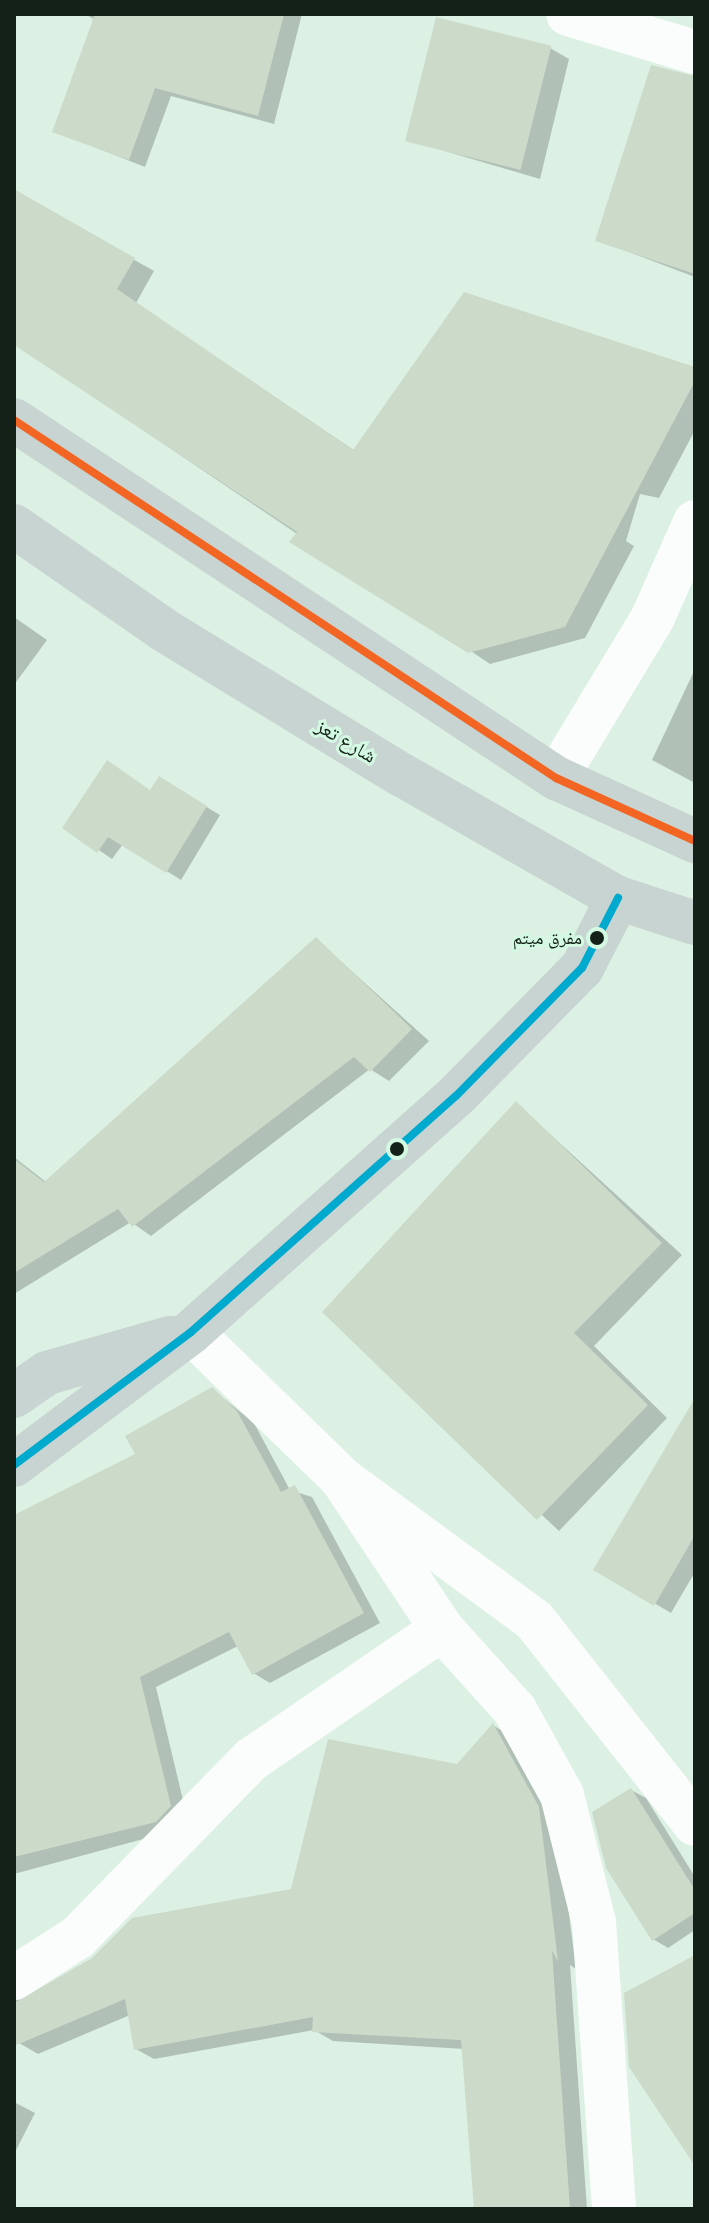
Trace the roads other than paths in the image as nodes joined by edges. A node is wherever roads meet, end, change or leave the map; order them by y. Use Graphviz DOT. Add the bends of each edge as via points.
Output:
graph roads {
  1 [pos="568,14"];
  2 [pos="695,52"];
  3 [pos="14,420"];
  4 [pos="695,522"];
  5 [pos="14,526"];
  6 [pos="556,778"];
  7 [pos="695,841"];
  8 [pos="618,898"];
  9 [pos="695,923"];
  10 [pos="191,1332"];
  11 [pos="14,1396"];
  12 [pos="14,1465"];
  13 [pos="342,1479"];
  14 [pos="442,1629"];
  15 [pos="695,1824"];
  16 [pos="14,1978"];
  17 [pos="614,2209"];
  1 -- 2 [label="street"];
  3 -- 6 [label="main road"];
  4 -- 6 [label="street" via="653,617"];
  5 -- 8 [label="main road, شارع تعز" via="164,630"];
  6 -- 7 [label="main road"];
  8 -- 9 [label="main road, شارع تعز"];
  8 -- 10 [label="main road" via="582,968 456,1096"];
  10 -- 11 [label="main road" via="47,1373"];
  10 -- 12 [label="main road"];
  10 -- 13 [label="street"];
  13 -- 14 [label="street"];
  13 -- 15 [label="street" via="534,1620"];
  14 -- 16 [label="street" via="252,1759 78,1937"];
  14 -- 17 [label="street" via="515,1710 562,1795 594,1922"];
}
